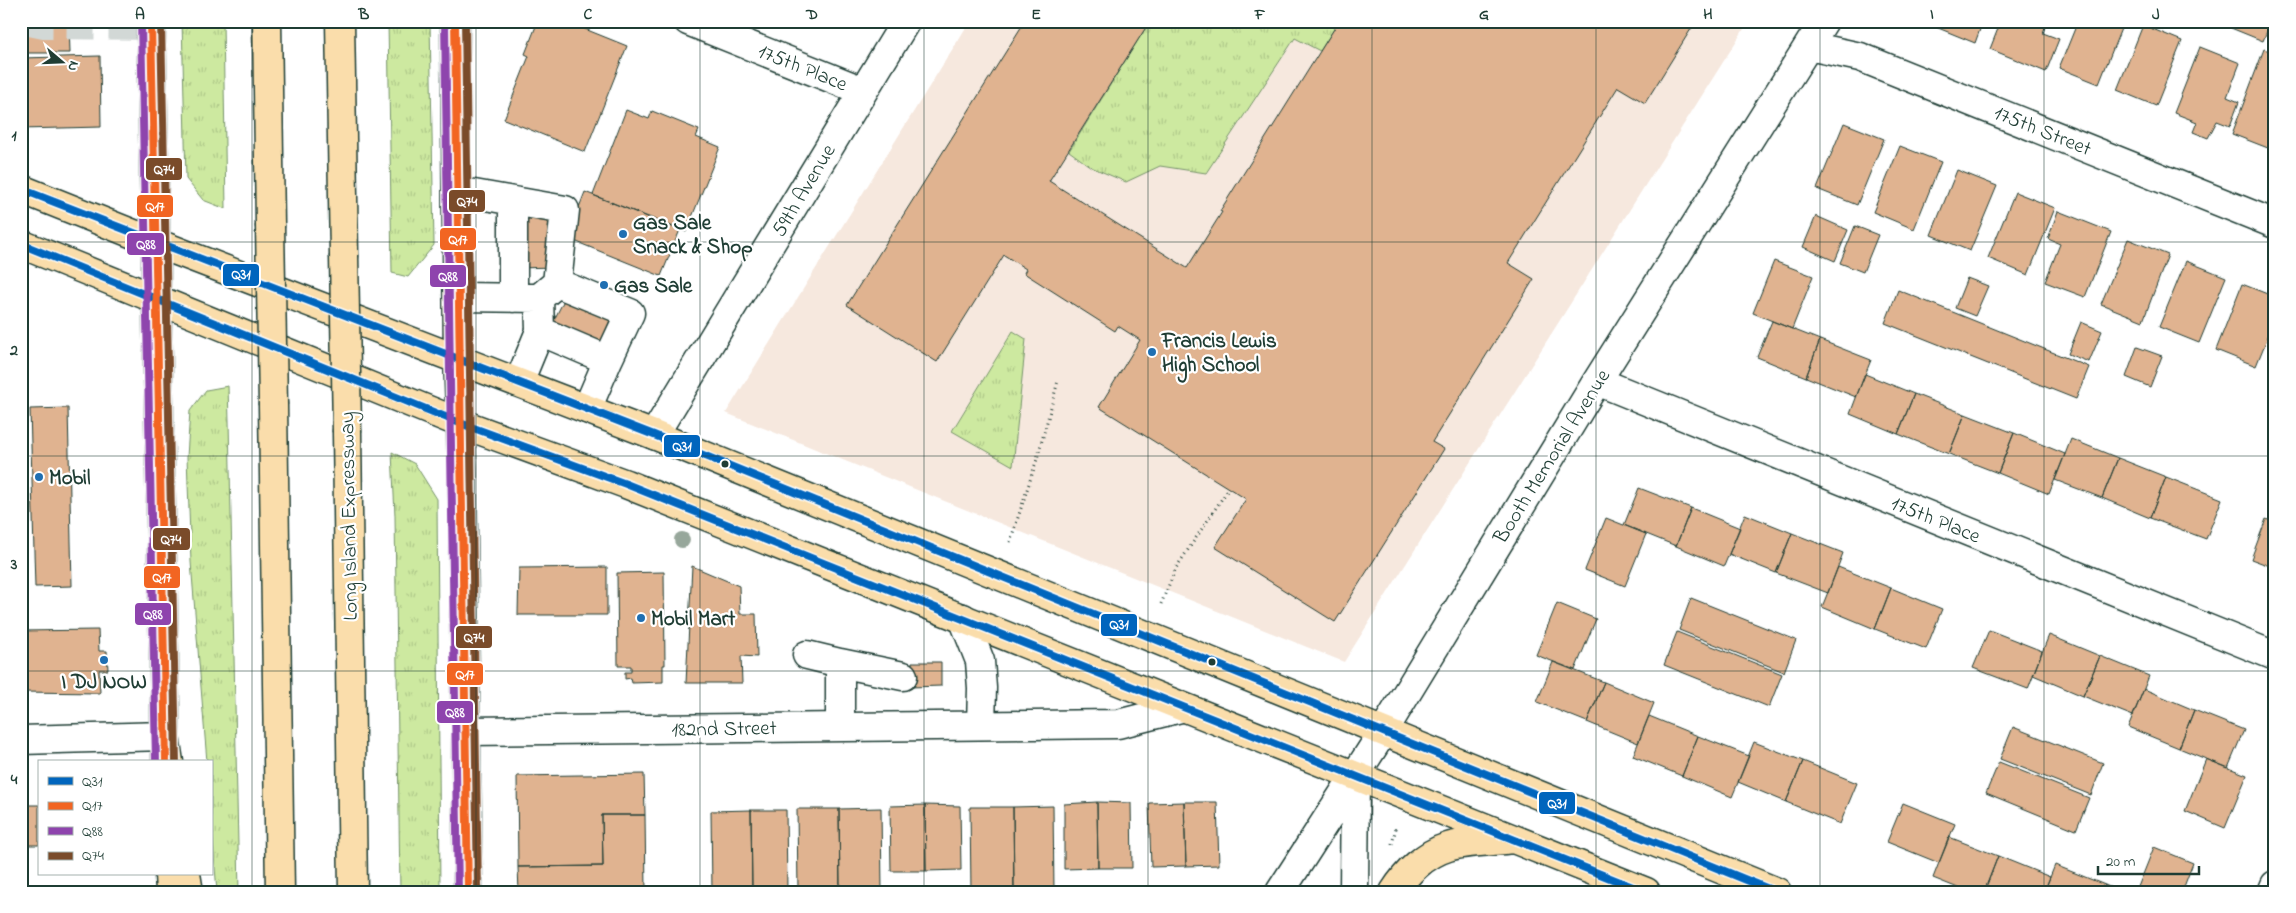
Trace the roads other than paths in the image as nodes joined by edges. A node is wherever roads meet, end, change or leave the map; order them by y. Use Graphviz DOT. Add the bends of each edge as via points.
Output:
graph roads {
  1 [pos="151,21"];
  2 [pos="267,21"];
  3 [pos="340,21"];
  4 [pos="455,21"];
  5 [pos="688,21"];
  6 [pos="906,21"];
  7 [pos="1824,21"];
  8 [pos="1809,46"];
  9 [pos="863,90"];
  10 [pos="21,190"];
  11 [pos="457,192"];
  12 [pos="513,201"];
  13 [pos="2275,224"];
  14 [pos="21,244"];
  15 [pos="156,244"];
  16 [pos="536,293"];
  17 [pos="459,297"];
  18 [pos="157,301"];
  19 [pos="540,331"];
  20 [pos="458,358"];
  21 [pos="608,360"];
  22 [pos="1596,381"];
  23 [pos="519,382"];
  24 [pos="587,409"];
  25 [pos="460,423"];
  26 [pos="654,435"];
  27 [pos="963,618"];
  28 [pos="807,655"];
  29 [pos="2275,656"];
  30 [pos="840,663"];
  31 [pos="903,676"];
  32 [pos="1182,708"];
  33 [pos="981,725"];
  34 [pos="840,726"];
  35 [pos="466,732"];
  36 [pos="1383,732"];
  37 [pos="21,740"];
  38 [pos="166,753"];
  39 [pos="1355,774"];
  40 [pos="1516,839"];
  41 [pos="169,876"];
  42 [pos="186,876"];
  43 [pos="2275,885"];
  44 [pos="170,892"];
  45 [pos="189,892"];
  46 [pos="280,892"];
  47 [pos="354,892"];
  48 [pos="468,892"];
  49 [pos="1280,892"];
  50 [pos="1354,892"];
  51 [pos="1394,892"];
  52 [pos="1646,892"];
  53 [pos="1777,892"];
  54 [pos="2272,892"];
  1 -- 15 [label="main road"];
  2 -- 46 [label="main road, bridge"];
  3 -- 47 [label="main road, Long Island Expressway, bridge"];
  4 -- 11 [label="main road"];
  5 -- 9 [label="street, 175th Place"];
  6 -- 9 [label="street, 59th Avenue"];
  7 -- 8 [label="street, Booth Memorial Avenue"];
  8 -- 13 [label="street, 175th Street" via="1860,57"];
  8 -- 22 [label="street, Booth Memorial Avenue"];
  9 -- 26 [label="street, 59th Avenue"];
  10 -- 15 [label="main road"];
  11 -- 12 [label="street"];
  11 -- 17 [label="main road"];
  12 -- 16 [label="street"];
  12 -- 16 [label="street" via="565,210"];
  14 -- 18 [label="main road"];
  15 -- 18 [label="main road"];
  15 -- 20 [label="main road"];
  16 -- 17 [label="street"];
  16 -- 19 [label="street"];
  16 -- 21 [label="street" via="630,313"];
  17 -- 20 [label="main road"];
  18 -- 25 [label="main road"];
  18 -- 38 [label="main road"];
  19 -- 21 [label="street"];
  19 -- 23 [label="street"];
  20 -- 23 [label="main road"];
  20 -- 25 [label="main road"];
  21 -- 24 [label="street"];
  22 -- 29 [label="street, 175th Place"];
  22 -- 36 [label="street, Booth Memorial Avenue"];
  23 -- 24 [label="main road"];
  24 -- 26 [label="main road"];
  25 -- 27 [label="main road" via="626,484"];
  25 -- 35 [label="main road"];
  26 -- 36 [label="main road"];
  27 -- 32 [label="main road"];
  27 -- 33 [label="street" via="980,661"];
  28 -- 30 [label="street"];
  30 -- 31 [label="street"];
  30 -- 34 [label="street"];
  32 -- 33 [label="street, 182nd Street" via="1118,724"];
  32 -- 39 [label="main road"];
  33 -- 34 [label="street, 182nd Street"];
  34 -- 35 [label="street, 182nd Street"];
  35 -- 48 [label="main road"];
  36 -- 39 [label="street, Booth Memorial Avenue"];
  36 -- 53 [label="main road"];
  37 -- 38 [label="street"];
  39 -- 40 [label="main road"];
  39 -- 49 [label="street, Booth Memorial Avenue"];
  39 -- 50 [label="street"];
  40 -- 51 [label="main road" via="1447,847 1420,861"];
  40 -- 52 [label="main road"];
  41 -- 44 [label="main road"];
  42 -- 45 [label="main road"];
  43 -- 54 [label="street"];
}
